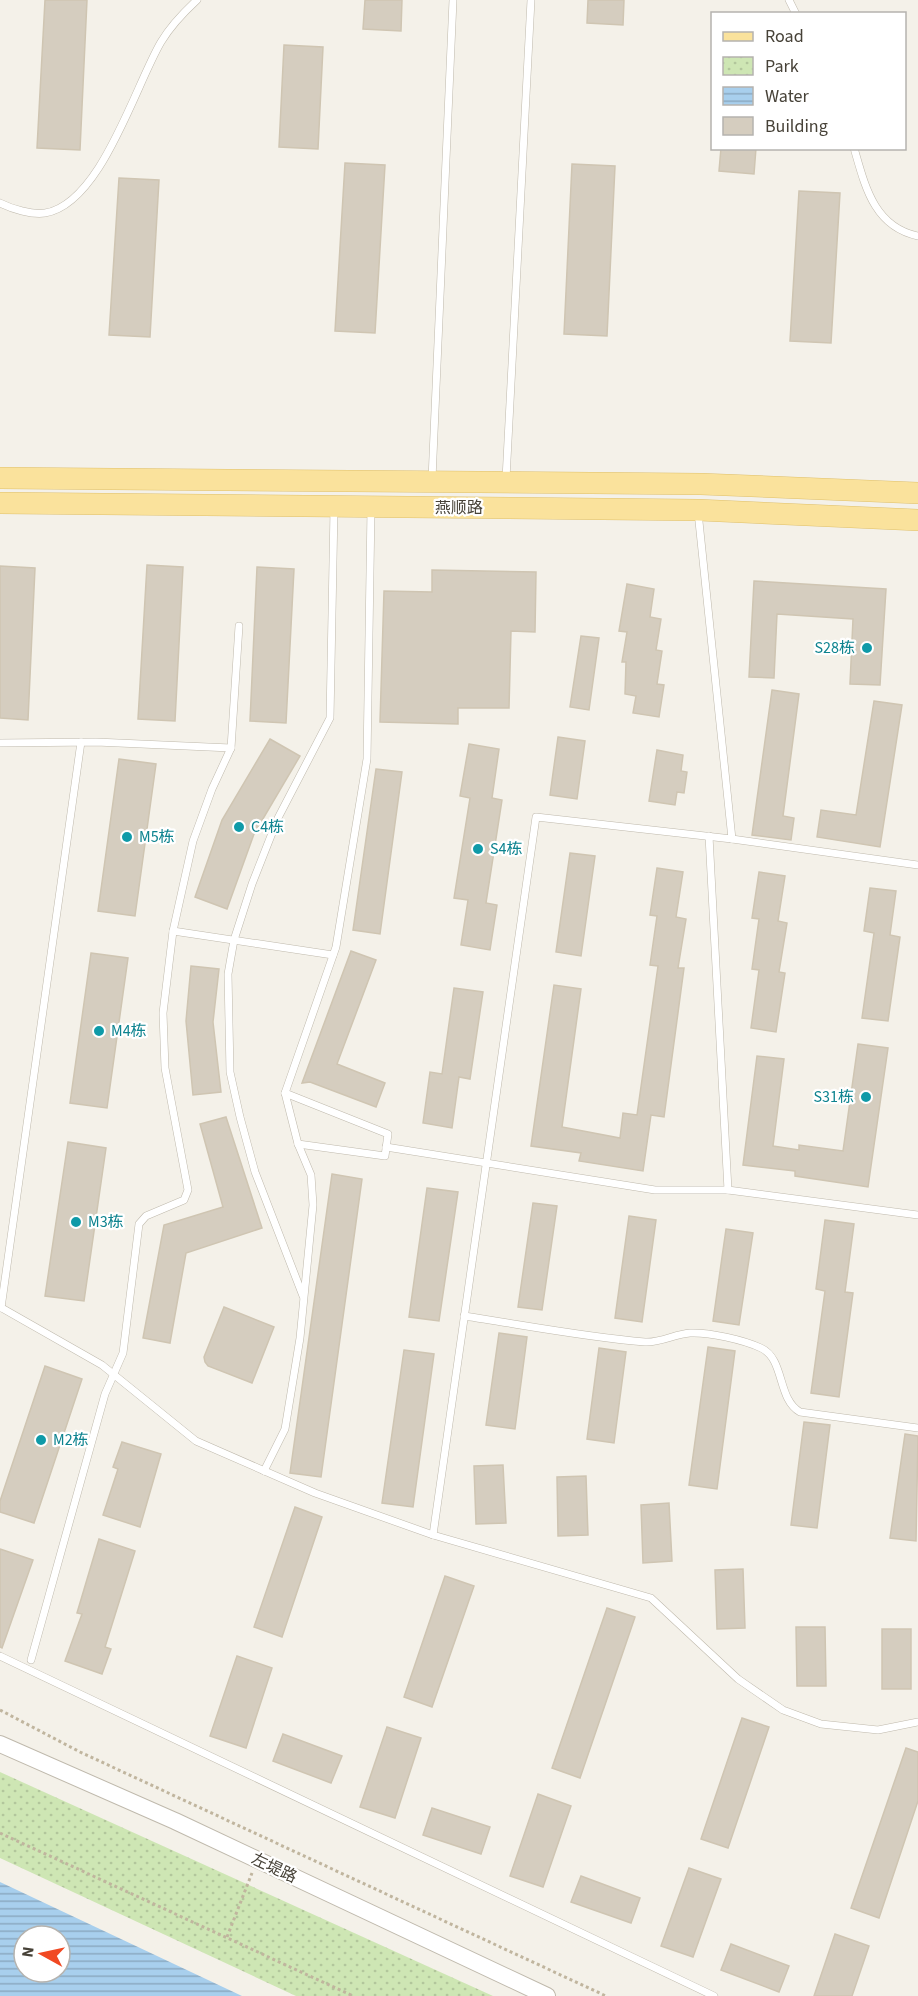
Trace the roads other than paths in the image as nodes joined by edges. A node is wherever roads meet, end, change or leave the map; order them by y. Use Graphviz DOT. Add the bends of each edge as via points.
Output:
graph roads {
  1 [pos="197,0"];
  2 [pos="453,0"];
  3 [pos="531,0"];
  4 [pos="855,150"];
  5 [pos="0,204"];
  6 [pos="918,236"];
  7 [pos="0,478"];
  8 [pos="432,481"];
  9 [pos="506,482"];
  10 [pos="918,493"];
  11 [pos="0,504"];
  12 [pos="334,507"];
  13 [pos="370,507"];
  14 [pos="698,510"];
  15 [pos="918,520"];
  16 [pos="239,626"];
  17 [pos="81,742"];
  18 [pos="0,743"];
  19 [pos="231,748"];
  20 [pos="709,837"];
  21 [pos="732,839"];
  22 [pos="918,865"];
  23 [pos="174,931"];
  24 [pos="234,940"];
  25 [pos="333,955"];
  26 [pos="285,1093"];
  27 [pos="298,1144"];
  28 [pos="386,1147"];
  29 [pos="486,1162"];
  30 [pos="728,1190"];
  31 [pos="918,1215"];
  32 [pos="304,1298"];
  33 [pos="0,1308"];
  34 [pos="464,1316"];
  35 [pos="114,1375"];
  36 [pos="918,1428"];
  37 [pos="264,1471"];
  38 [pos="433,1535"];
  39 [pos="0,1656"];
  40 [pos="31,1660"];
  41 [pos="918,1722"];
  42 [pos="0,1744"];
  43 [pos="547,1996"];
  44 [pos="714,1996"];
  1 -- 5 [label="lane" via="162,41 100,167 81,192 45,213"];
  2 -- 8 [label="lane"];
  3 -- 9 [label="lane"];
  4 -- 6 [label="lane" via="876,211 889,223"];
  7 -- 8 [label="main road, 燕顺路"];
  8 -- 9 [label="main road, 燕顺路"];
  9 -- 10 [label="main road, 燕顺路" via="701,484"];
  11 -- 12 [label="main road, 燕顺路"];
  12 -- 13 [label="main road, 燕顺路"];
  12 -- 24 [label="lane" via="330,718 278,818"];
  13 -- 14 [label="main road, 燕顺路"];
  13 -- 25 [label="lane" via="367,759"];
  14 -- 15 [label="main road, 燕顺路"];
  14 -- 21 [label="lane"];
  16 -- 19 [label="lane"];
  17 -- 18 [label="lane"];
  17 -- 19 [label="lane"];
  17 -- 33 [label="lane"];
  19 -- 23 [label="lane" via="193,841"];
  20 -- 21 [label="lane"];
  20 -- 29 [label="lane" via="536,817"];
  20 -- 30 [label="lane"];
  21 -- 22 [label="lane"];
  23 -- 24 [label="lane"];
  23 -- 35 [label="lane" via="163,1013 165,1068 188,1190 184,1200 146,1215 139,1224 123,1353"];
  24 -- 25 [label="lane"];
  24 -- 32 [label="lane" via="228,974 230,1072 255,1172"];
  25 -- 26 [label="lane"];
  26 -- 27 [label="lane"];
  26 -- 28 [label="lane" via="388,1134"];
  27 -- 28 [label="lane" via="385,1156"];
  27 -- 32 [label="lane" via="311,1175 313,1205"];
  28 -- 29 [label="lane"];
  29 -- 30 [label="lane" via="655,1190"];
  29 -- 34 [label="lane"];
  30 -- 31 [label="lane"];
  32 -- 37 [label="lane" via="285,1430"];
  33 -- 35 [label="lane"];
  34 -- 36 [label="lane" via="648,1343 690,1333 743,1341 764,1349 774,1362 787,1398 800,1412"];
  34 -- 38 [label="lane"];
  35 -- 37 [label="lane" via="196,1441"];
  35 -- 40 [label="lane" via="105,1394"];
  37 -- 38 [label="lane"];
  38 -- 41 [label="lane" via="651,1598 738,1678 783,1710 821,1724 878,1730"];
  39 -- 44 [label="lane"];
  42 -- 43 [label="street, 左堤路"];
}
